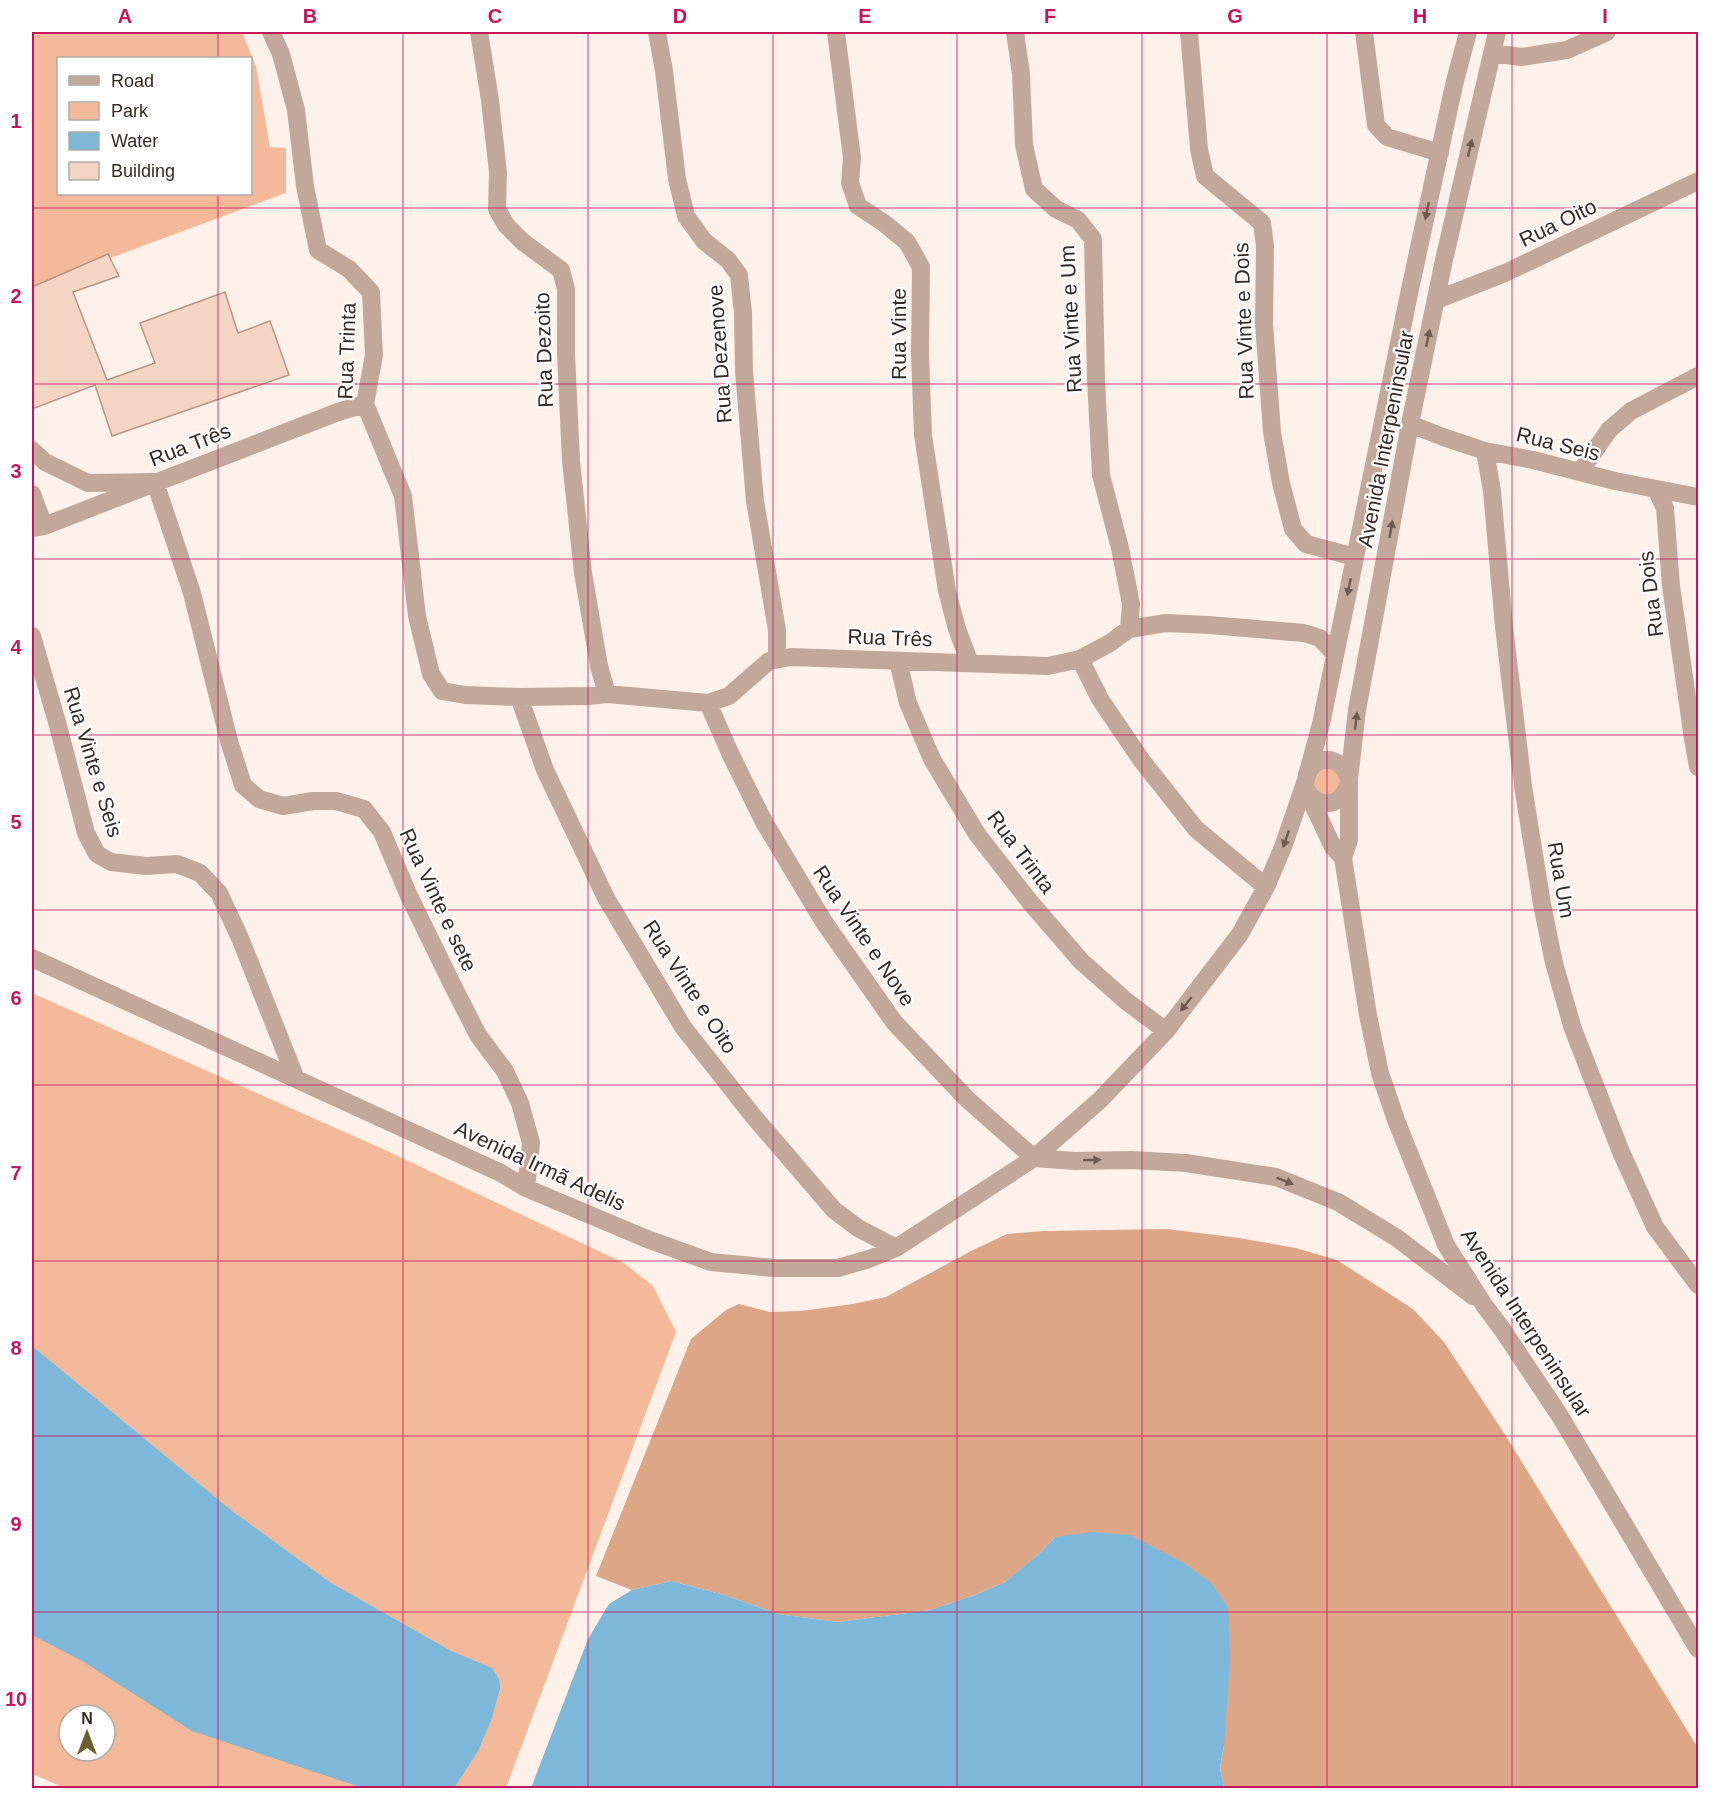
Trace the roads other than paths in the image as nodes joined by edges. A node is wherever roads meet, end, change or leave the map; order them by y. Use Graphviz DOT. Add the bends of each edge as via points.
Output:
graph roads {
  1 [pos="271,32"];
  2 [pos="479,32"];
  3 [pos="657,32"];
  4 [pos="836,32"];
  5 [pos="1015,32"];
  6 [pos="1189,32"];
  7 [pos="1364,32"];
  8 [pos="1468,32"];
  9 [pos="1497,32"];
  10 [pos="1607,32"];
  11 [pos="1492,53"];
  12 [pos="1440,153"];
  13 [pos="1698,181"];
  14 [pos="1436,300"];
  15 [pos="1692,379"];
  16 [pos="365,404"];
  17 [pos="1410,424"];
  18 [pos="32,450"];
  19 [pos="1485,451"];
  20 [pos="1580,472"];
  21 [pos="155,482"];
  22 [pos="1656,489"];
  23 [pos="32,494"];
  24 [pos="1698,497"];
  25 [pos="38,527"];
  26 [pos="1355,557"];
  27 [pos="1129,629"];
  28 [pos="32,636"];
  29 [pos="1335,654"];
  30 [pos="777,659"];
  31 [pos="1080,659"];
  32 [pos="898,660"];
  33 [pos="970,663"];
  34 [pos="607,694"];
  35 [pos="519,697"];
  36 [pos="708,703"];
  37 [pos="1698,767"];
  38 [pos="1306,783"];
  39 [pos="1349,783"];
  40 [pos="1342,858"];
  41 [pos="1266,887"];
  42 [pos="32,958"];
  43 [pos="1166,1031"];
  44 [pos="296,1079"];
  45 [pos="1034,1158"];
  46 [pos="526,1188"];
  47 [pos="896,1248"];
  48 [pos="1698,1285"];
  49 [pos="1484,1305"];
  50 [pos="1698,1649"];
  1 -- 16 [label="street, Rua Trinta" via="296,110 318,250 349,269 371,292 374,355"];
  2 -- 34 [label="street, Rua Dezoito" via="495,142 497,209 523,242 561,270 566,289 571,461 583,573"];
  3 -- 30 [label="street, Rua Dezenove" via="677,179 686,216 704,241 728,260 739,275 754,501 777,630"];
  4 -- 33 [label="street, Rua Vinte" via="852,158 850,183 858,206 907,242 921,267 923,435 947,591"];
  5 -- 27 [label="street, Rua Vinte e Um" via="1024,145 1034,189 1077,220 1093,239 1101,475 1131,604"];
  6 -- 26 [label="street, Rua Vinte e Dois" via="1205,176 1262,224 1270,413 1293,529 1306,544"];
  7 -- 12 [label="street" via="1376,125 1387,137"];
  8 -- 12 [label="street, Avenida Interpeninsular"];
  9 -- 11 [label="street, Avenida Interpeninsular"];
  10 -- 11 [label="street" via="1567,50 1521,57"];
  14 -- 11 [label="street, Avenida Interpeninsular, one-way"];
  12 -- 26 [label="street, Avenida Interpeninsular, one-way"];
  13 -- 14 [label="street, Rua Oito" via="1505,273"];
  17 -- 14 [label="street, Avenida Interpeninsular, one-way"];
  15 -- 20 [label="street" via="1632,411 1609,430"];
  16 -- 21 [label="street, Rua Três"];
  16 -- 35 [label="street, Rua Trinta" via="403,496 417,616 431,674 442,691"];
  17 -- 19 [label="street, Rua Seis"];
  39 -- 17 [label="street, Avenida Interpeninsular, one-way" via="1357,710"];
  18 -- 21 [label="street" via="45,462 88,483"];
  19 -- 20 [label="street, Rua Seis"];
  19 -- 48 [label="street, Rua Um" via="1523,786 1554,963 1573,1029 1654,1227"];
  20 -- 22 [label="street, Rua Seis"];
  21 -- 25 [label="street, Rua Três"];
  21 -- 46 [label="street, Rua Vinte e sete" via="192,593 243,785 259,799 283,807 336,801 364,810 382,832 453,986 520,1103 531,1143"];
  22 -- 24 [label="street, Rua Seis"];
  22 -- 37 [label="street, Rua Dois" via="1665,508 1671,586"];
  23 -- 25 [label="street"];
  26 -- 29 [label="street, Avenida Interpeninsular, one-way"];
  27 -- 29 [label="street, Rua Três" via="1166,624 1304,633 1320,638"];
  27 -- 31 [label="street, Rua Três"];
  28 -- 44 [label="street, Rua Vinte e Seis" via="86,833 97,854 111,862 177,864 200,873 219,893"];
  29 -- 38 [label="street, Avenida Interpeninsular"];
  30 -- 32 [label="street, Rua Três"];
  30 -- 36 [label="street" via="769,661 729,696"];
  31 -- 33 [label="street, Rua Três" via="1048,666"];
  31 -- 41 [label="street" via="1100,699 1142,761 1196,829"];
  32 -- 33 [label="street, Rua Três"];
  32 -- 43 [label="street, Rua Trinta" via="908,703 932,759 977,834 1081,961"];
  34 -- 35 [label="street"];
  34 -- 36 [label="street"];
  35 -- 47 [label="street, Rua Vinte e Oito" via="545,770 606,898 683,1026 834,1210"];
  36 -- 45 [label="street, Rua Vinte e Nove" via="764,822 824,922 894,1022 967,1099"];
  38 -- 39 [label="street" via="1315,800 1328,804 1341,798"];
  38 -- 39 [label="street" via="1314,764 1328,760 1342,766"];
  38 -- 40 [label="street, Avenida Interpeninsular"];
  38 -- 41 [label="street, Avenida Irmã Adelis, one-way"];
  39 -- 40 [label="street, Avenida Interpeninsular" via="1349,840"];
  40 -- 49 [label="street, Avenida Interpeninsular" via="1380,1073 1446,1245"];
  41 -- 43 [label="street, Avenida Irmã Adelis, one-way" via="1240,934"];
  42 -- 44 [label="street, Avenida Irmã Adelis"];
  43 -- 45 [label="street, Avenida Irmã Adelis" via="1100,1100"];
  44 -- 46 [label="street, Avenida Irmã Adelis"];
  45 -- 47 [label="street, Avenida Irmã Adelis"];
  45 -- 49 [label="street, one-way" via="1186,1163 1276,1177 1338,1202 1397,1238"];
  46 -- 47 [label="street, Avenida Irmã Adelis" via="711,1262 774,1268 838,1268"];
  49 -- 50 [label="street, Avenida Interpeninsular" via="1560,1416"];
}
